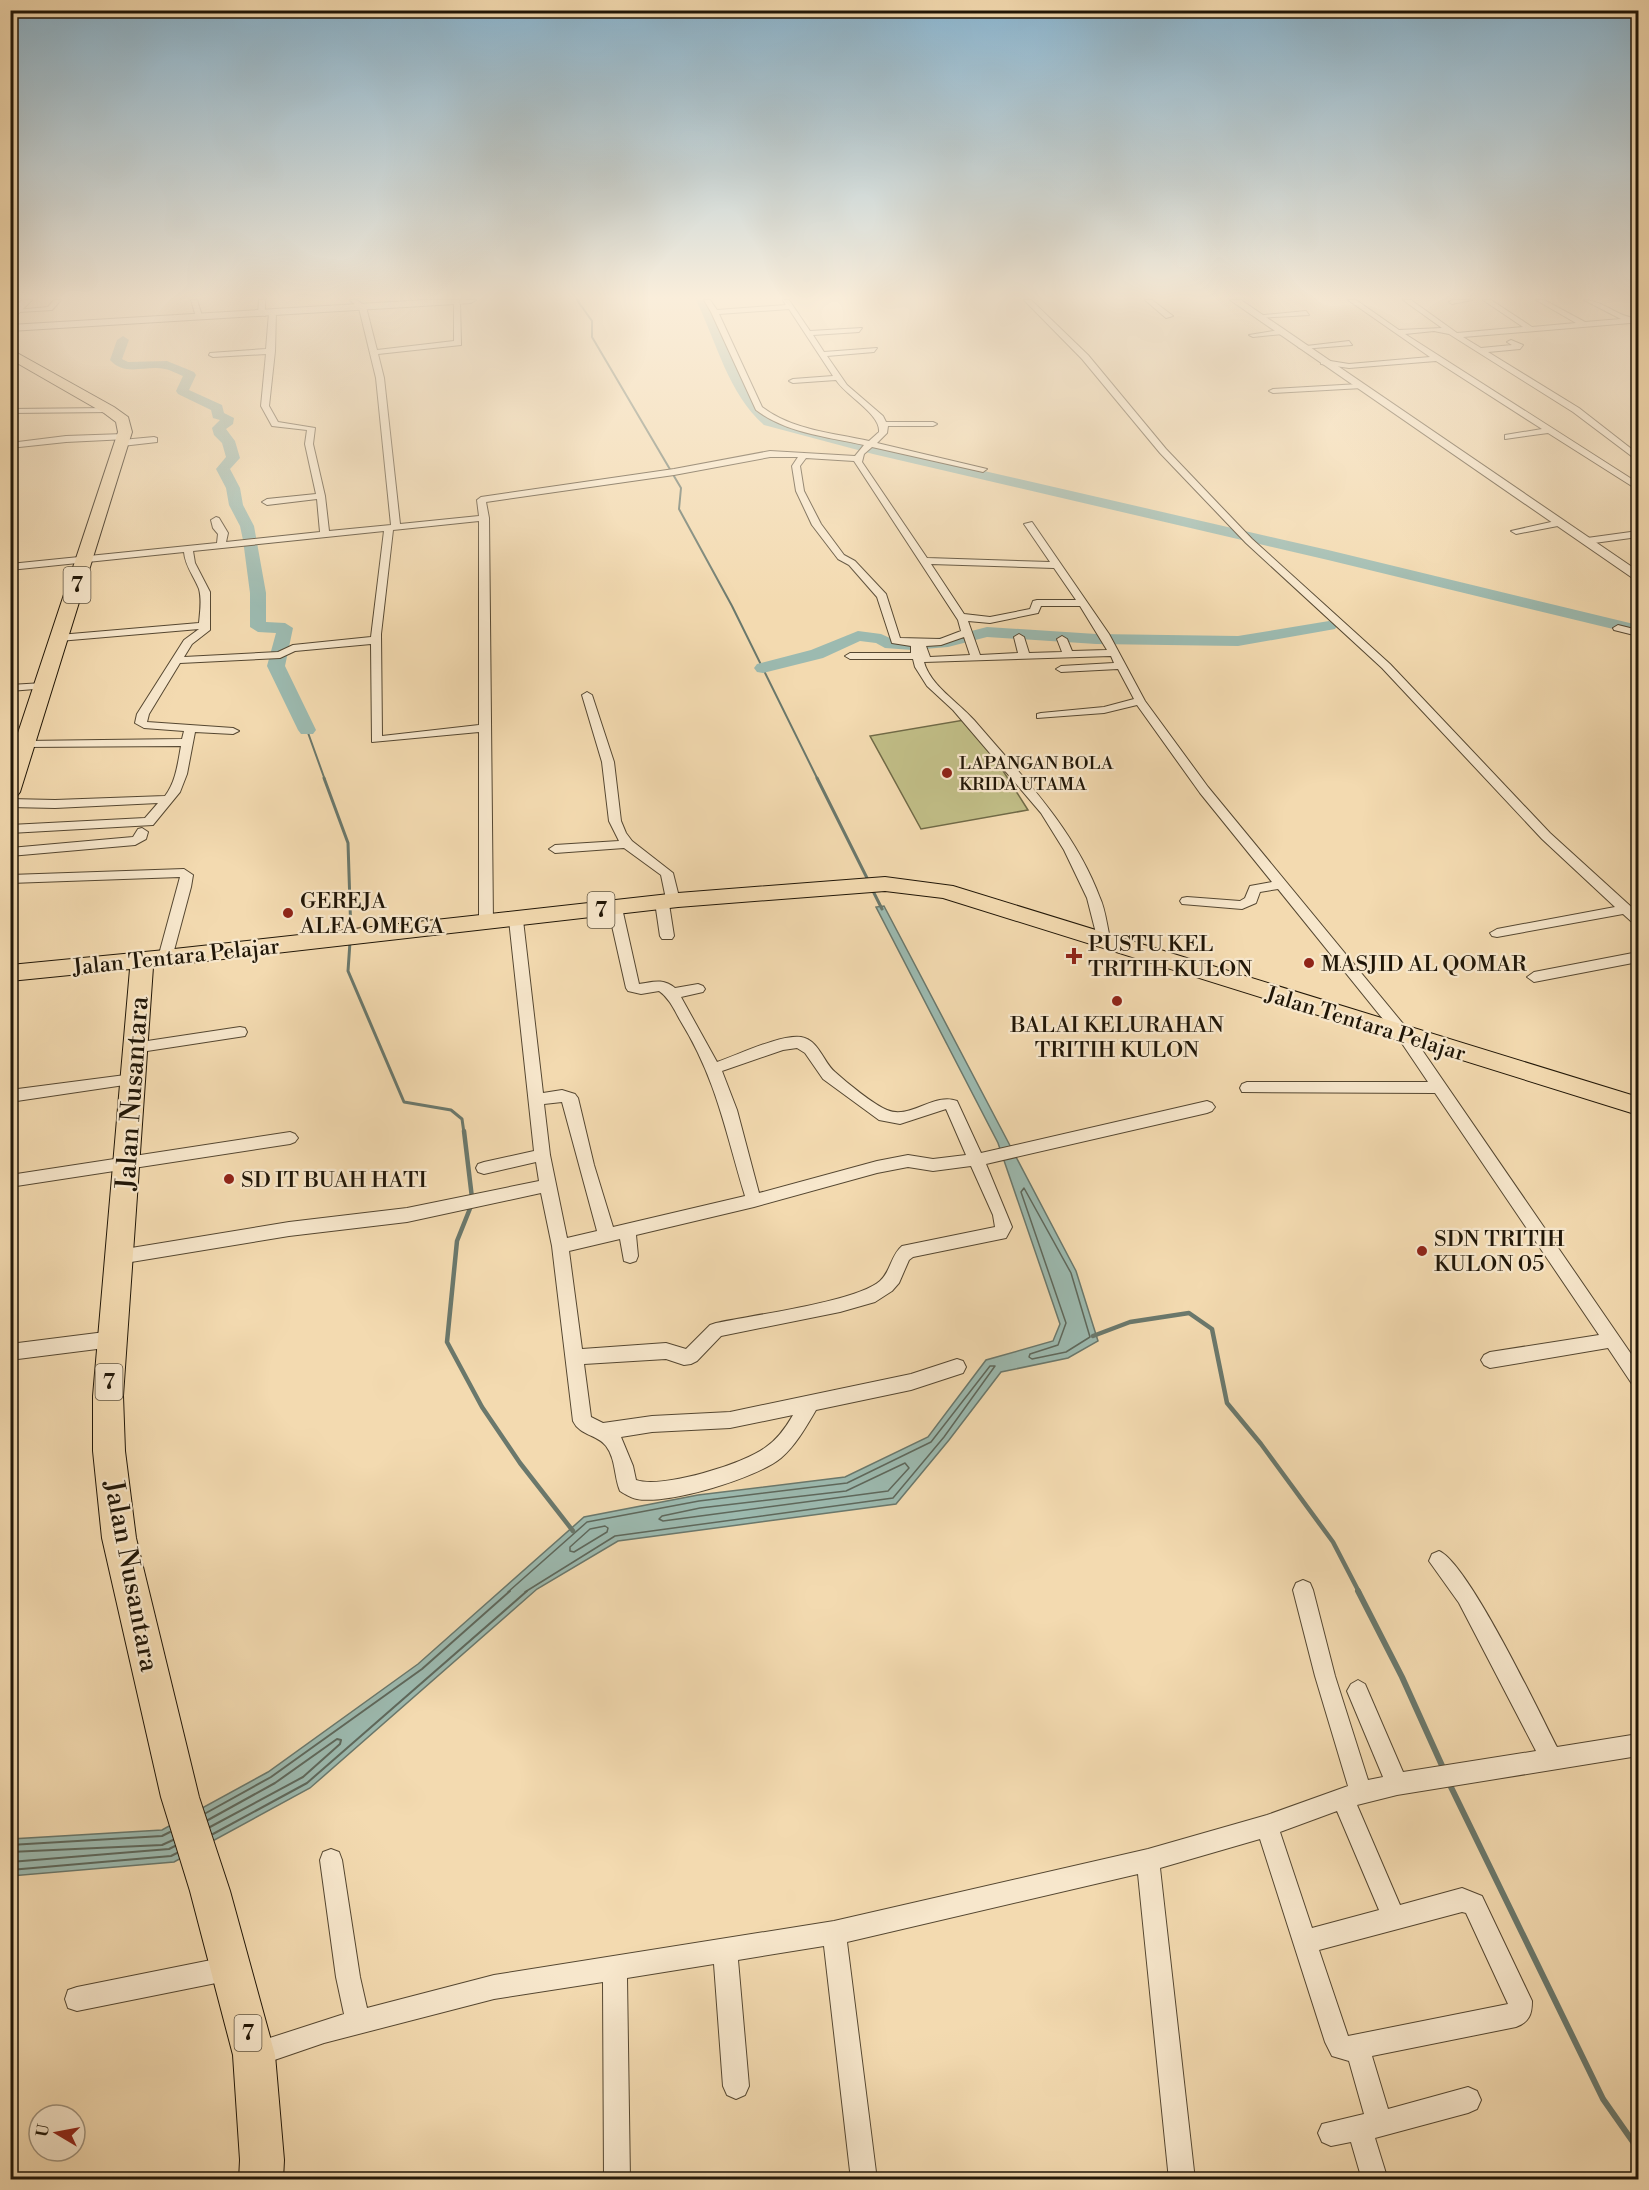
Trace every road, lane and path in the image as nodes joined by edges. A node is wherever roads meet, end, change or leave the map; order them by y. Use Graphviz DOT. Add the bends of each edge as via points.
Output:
graph roads {
  1 [pos="97,402"];
  2 [pos="267,402"];
  3 [pos="381,402"];
  4 [pos="756,402"];
  5 [pos="864,402"];
  6 [pos="1123,402"];
  7 [pos="1383,402"];
  8 [pos="1506,402"];
  9 [pos="1564,402"];
  10 [pos="109,410"];
  11 [pos="10,411"];
  12 [pos="883,424"];
  13 [pos="933,424"];
  14 [pos="1550,430"];
  15 [pos="1508,437"];
  16 [pos="123,440"];
  17 [pos="153,440"];
  18 [pos="871,445"];
  19 [pos="10,446"];
  20 [pos="1636,454"];
  21 [pos="804,455"];
  22 [pos="859,456"];
  23 [pos="983,469"];
  24 [pos="1638,487"];
  25 [pos="321,496"];
  26 [pos="267,502"];
  27 [pos="484,518"];
  28 [pos="216,520"];
  29 [pos="1560,523"];
  30 [pos="1029,524"];
  31 [pos="1623,526"];
  32 [pos="393,527"];
  33 [pos="1516,531"];
  34 [pos="1575,532"];
  35 [pos="325,534"];
  36 [pos="1638,534"];
  37 [pos="1587,541"];
  38 [pos="221,544"];
  39 [pos="189,548"];
  40 [pos="86,558"];
  41 [pos="924,561"];
  42 [pos="1057,565"];
  43 [pos="10,567"];
  44 [pos="1638,576"];
  45 [pos="1083,603"];
  46 [pos="961,617"];
  47 [pos="204,626"];
  48 [pos="1618,628"];
  49 [pos="1638,633"];
  50 [pos="968,635"];
  51 [pos="1019,637"];
  52 [pos="59,638"];
  53 [pos="1062,639"];
  54 [pos="376,640"];
  55 [pos="918,647"];
  56 [pos="1112,649"];
  57 [pos="1068,654"];
  58 [pos="849,656"];
  59 [pos="1024,656"];
  60 [pos="976,658"];
  61 [pos="178,660"];
  62 [pos="1061,669"];
  63 [pos="43,686"];
  64 [pos="10,688"];
  65 [pos="587,695"];
  66 [pos="1140,701"];
  67 [pos="1041,716"];
  68 [pos="485,728"];
  69 [pos="190,729"];
  70 [pos="233,731"];
  71 [pos="188,742"];
  72 [pos="24,744"];
  73 [pos="10,792"];
  74 [pos="168,799"];
  75 [pos="10,803"];
  76 [pos="10,829"];
  77 [pos="142,832"];
  78 [pos="627,844"];
  79 [pos="555,849"];
  80 [pos="10,852"];
  81 [pos="10,879"];
  82 [pos="1279,885"];
  83 [pos="1187,901"];
  84 [pos="667,902"];
  85 [pos="615,908"];
  86 [pos="1625,909"];
  87 [pos="516,920"];
  88 [pos="1638,920"];
  89 [pos="486,923"];
  90 [pos="1497,933"];
  91 [pos="667,936"];
  92 [pos="1104,942"];
  93 [pos="1638,957"];
  94 [pos="154,959"];
  95 [pos="10,973"];
  96 [pos="1534,977"];
  97 [pos="698,989"];
  98 [pos="671,994"];
  99 [pos="240,1032"];
  100 [pos="1404,1035"];
  101 [pos="134,1048"];
  102 [pos="713,1069"];
  103 [pos="133,1079"];
  104 [pos="1439,1087"];
  105 [pos="1247,1088"];
  106 [pos="10,1096"];
  107 [pos="535,1100"];
  108 [pos="1638,1106"];
  109 [pos="1207,1107"];
  110 [pos="290,1138"];
  111 [pos="542,1155"];
  112 [pos="978,1159"];
  113 [pos="126,1164"];
  114 [pos="484,1168"];
  115 [pos="10,1181"];
  116 [pos="548,1185"];
  117 [pos="754,1201"];
  118 [pos="627,1230"];
  119 [pos="607,1235"];
  120 [pos="560,1246"];
  121 [pos="630,1256"];
  122 [pos="119,1257"];
  123 [pos="113,1339"];
  124 [pos="1612,1340"];
  125 [pos="10,1352"];
  126 [pos="573,1357"];
  127 [pos="1490,1360"];
  128 [pos="957,1367"];
  129 [pos="1638,1378"];
  130 [pos="811,1402"];
  131 [pos="603,1431"];
  132 [pos="1439,1561"];
  133 [pos="1303,1590"];
  134 [pos="1358,1691"];
  135 [pos="1638,1745"];
  136 [pos="1552,1759"];
  137 [pos="1397,1784"];
  138 [pos="1352,1795"];
  139 [pos="1267,1826"];
  140 [pos="331,1860"];
  141 [pos="1148,1860"];
  142 [pos="1394,1918"];
  143 [pos="834,1933"];
  144 [pos="1304,1942"];
  145 [pos="725,1950"];
  146 [pos="231,1968"];
  147 [pos="615,1968"];
  148 [pos="77,1999"];
  149 [pos="358,2022"];
  150 [pos="1357,2047"];
  151 [pos="254,2055"];
  152 [pos="736,2086"];
  153 [pos="1468,2100"];
  154 [pos="1370,2126"];
  155 [pos="1331,2133"];
  156 [pos="261,2180"];
  157 [pos="617,2180"];
  158 [pos="864,2180"];
  159 [pos="1182,2180"];
  160 [pos="1375,2180"];
  1 -- 10 [label="highway"];
  2 -- 25 [label="street" via="266,409 275,424 311,428 309,444"];
  3 -- 32 [label="street"];
  4 -- 18 [label="street" via="772,420"];
  5 -- 12 [label="street"];
  6 -- 86 [label="street" via="1249,541 1386,666 1546,836"];
  7 -- 29 [label="street"];
  8 -- 14 [label="street"];
  9 -- 20 [label="street"];
  10 -- 11 [label="street"];
  10 -- 16 [label="highway" via="123,420"];
  12 -- 13 [label="street"];
  12 -- 18 [label="street" via="881,437"];
  14 -- 15 [label="street"];
  14 -- 24 [label="street"];
  16 -- 17 [label="street"];
  16 -- 19 [label="street" via="59,439"];
  16 -- 40 [label="highway, 7"];
  18 -- 22 [label="street"];
  18 -- 23 [label="street"];
  21 -- 22 [label="street"];
  21 -- 27 [label="street" via="770,454 484,499"];
  21 -- 55 [label="street" via="796,463 796,475 817,525 842,557 882,596 896,641"];
  22 -- 41 [label="street"];
  25 -- 26 [label="street"];
  25 -- 35 [label="street"];
  27 -- 32 [label="street"];
  27 -- 68 [label="street"];
  28 -- 38 [label="street" via="223,533"];
  29 -- 33 [label="street"];
  29 -- 34 [label="street"];
  30 -- 42 [label="street"];
  31 -- 34 [label="street"];
  32 -- 35 [label="street"];
  32 -- 54 [label="street"];
  34 -- 37 [label="street"];
  35 -- 38 [label="street"];
  36 -- 37 [label="street"];
  37 -- 44 [label="street"];
  38 -- 39 [label="street"];
  39 -- 40 [label="street"];
  39 -- 47 [label="street" via="188,561 207,601"];
  40 -- 43 [label="street"];
  40 -- 52 [label="highway, 7"];
  41 -- 42 [label="street"];
  41 -- 46 [label="street"];
  42 -- 45 [label="street"];
  45 -- 46 [label="street" via="1037,603 1034,611 1001,619"];
  45 -- 56 [label="street"];
  46 -- 50 [label="street"];
  47 -- 52 [label="street"];
  47 -- 61 [label="street" via="203,633 192,637"];
  48 -- 49 [label="street"];
  50 -- 55 [label="street"];
  50 -- 60 [label="street"];
  51 -- 59 [label="street"];
  52 -- 63 [label="highway, 7"];
  53 -- 57 [label="street"];
  54 -- 61 [label="street" via="292,648 278,655"];
  54 -- 68 [label="street" via="376,740"];
  55 -- 58 [label="street"];
  55 -- 60 [label="street" via="926,660"];
  55 -- 92 [label="street" via="920,668 931,684 957,708 1046,811 1094,898"];
  56 -- 57 [label="street"];
  56 -- 62 [label="street"];
  56 -- 66 [label="street"];
  57 -- 59 [label="street"];
  59 -- 60 [label="street"];
  61 -- 69 [label="street" via="141,723"];
  63 -- 64 [label="street"];
  63 -- 72 [label="highway, 7"];
  65 -- 78 [label="street" via="608,762 615,821"];
  66 -- 67 [label="street" via="1104,710"];
  66 -- 82 [label="street"];
  68 -- 89 [label="street"];
  69 -- 70 [label="street"];
  69 -- 71 [label="street"];
  71 -- 72 [label="street"];
  71 -- 74 [label="street" via="180,778"];
  72 -- 73 [label="highway, 7"];
  74 -- 75 [label="street"];
  74 -- 76 [label="street" via="146,823"];
  77 -- 80 [label="street" via="135,841"];
  78 -- 79 [label="street"];
  78 -- 84 [label="street" via="667,873"];
  81 -- 94 [label="street" via="184,873 185,888"];
  82 -- 83 [label="street" via="1255,888 1251,900 1242,905"];
  82 -- 100 [label="street"];
  84 -- 85 [label="highway, Jalan Tentara Pelajar / 7"];
  84 -- 91 [label="street"];
  84 -- 92 [label="highway, Jalan Tentara Pelajar / 7" via="885,884 915,886 945,891"];
  85 -- 87 [label="highway, Jalan Tentara Pelajar / 7"];
  85 -- 98 [label="street" via="633,988 661,986"];
  86 -- 88 [label="street"];
  86 -- 90 [label="street"];
  87 -- 89 [label="highway, Jalan Tentara Pelajar / 7"];
  87 -- 107 [label="street"];
  89 -- 94 [label="highway, Jalan Tentara Pelajar / 7"];
  92 -- 100 [label="highway, Jalan Tentara Pelajar / 7"];
  93 -- 96 [label="street"];
  94 -- 95 [label="highway, Jalan Tentara Pelajar / 7"];
  94 -- 101 [label="highway, Jalan Nusantara / 7"];
  97 -- 98 [label="street"];
  98 -- 102 [label="street" via="701,1041"];
  99 -- 101 [label="street"];
  100 -- 104 [label="street"];
  100 -- 108 [label="highway, Jalan Tentara Pelajar / 7"];
  101 -- 103 [label="highway, Jalan Nusantara / 7"];
  102 -- 112 [label="street" via="800,1042 810,1049 828,1075 884,1116 900,1118 947,1103 952,1105"];
  102 -- 117 [label="street" via="733,1123"];
  103 -- 106 [label="street"];
  103 -- 113 [label="highway, Jalan Nusantara / 7"];
  104 -- 105 [label="street"];
  104 -- 124 [label="street"];
  107 -- 111 [label="street"];
  107 -- 119 [label="street" via="570,1098"];
  109 -- 112 [label="street"];
  110 -- 113 [label="street"];
  111 -- 114 [label="street"];
  111 -- 116 [label="street"];
  112 -- 117 [label="street" via="933,1166 908,1161"];
  112 -- 126 [label="street" via="1001,1215 1004,1227 1000,1233 908,1251 893,1278 869,1297 716,1330 691,1356 666,1351"];
  113 -- 115 [label="street"];
  113 -- 122 [label="highway, Jalan Nusantara / 7"];
  116 -- 120 [label="street"];
  116 -- 122 [label="street" via="459,1205"];
  117 -- 118 [label="street"];
  118 -- 119 [label="street"];
  118 -- 121 [label="street"];
  119 -- 120 [label="street"];
  120 -- 126 [label="street"];
  122 -- 123 [label="highway, Jalan Nusantara / 7"];
  123 -- 125 [label="street"];
  123 -- 146 [label="highway, Jalan Nusantara / 7" via="109,1451 119,1538 180,1797"];
  124 -- 127 [label="street"];
  124 -- 129 [label="street"];
  126 -- 131 [label="street" via="582,1421"];
  128 -- 130 [label="street" via="911,1382"];
  130 -- 131 [label="street" via="730,1420"];
  130 -- 131 [label="street" via="784,1443 756,1464 705,1481 648,1492 637,1492 627,1485 614,1441"];
  132 -- 136 [label="street" via="1466,1596"];
  133 -- 138 [label="street"];
  134 -- 137 [label="street"];
  135 -- 136 [label="street"];
  136 -- 137 [label="street"];
  137 -- 138 [label="street"];
  138 -- 139 [label="street"];
  138 -- 142 [label="street"];
  139 -- 141 [label="street"];
  139 -- 144 [label="street"];
  140 -- 149 [label="street"];
  141 -- 143 [label="street"];
  141 -- 159 [label="street"];
  142 -- 144 [label="street"];
  142 -- 150 [label="street" via="1469,1900 1520,2001 1520,2012"];
  143 -- 145 [label="street"];
  143 -- 158 [label="street"];
  144 -- 150 [label="street" via="1337,2042 1343,2049"];
  145 -- 147 [label="street"];
  145 -- 152 [label="street"];
  146 -- 148 [label="street"];
  146 -- 151 [label="highway, Jalan Nusantara / 7"];
  147 -- 149 [label="street" via="494,1987"];
  147 -- 157 [label="street"];
  149 -- 151 [label="street"];
  150 -- 154 [label="street"];
  151 -- 156 [label="highway, Jalan Nusantara / 7"];
  153 -- 154 [label="street"];
  154 -- 155 [label="street"];
  154 -- 160 [label="street"];
}
